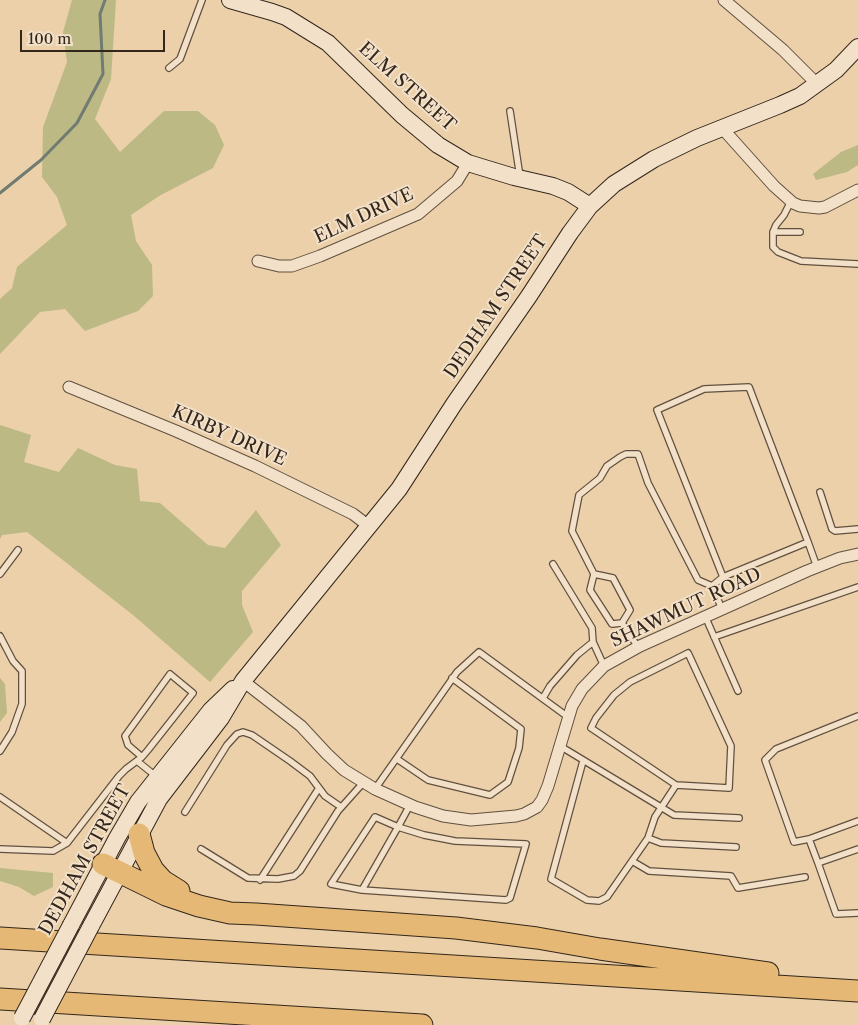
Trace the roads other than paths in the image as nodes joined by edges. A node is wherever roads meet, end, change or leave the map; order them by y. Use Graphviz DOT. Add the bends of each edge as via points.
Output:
graph roads {
  1 [pos="202,0"];
  2 [pos="230,0"];
  3 [pos="724,0"];
  4 [pos="858,47"];
  5 [pos="169,68"];
  6 [pos="818,84"];
  7 [pos="510,111"];
  8 [pos="723,129"];
  9 [pos="468,163"];
  10 [pos="521,179"];
  11 [pos="858,190"];
  12 [pos="791,201"];
  13 [pos="590,206"];
  14 [pos="773,232"];
  15 [pos="800,232"];
  16 [pos="258,261"];
  17 [pos="858,264"];
  18 [pos="69,387"];
  19 [pos="820,492"];
  20 [pos="370,527"];
  21 [pos="858,530"];
  22 [pos="808,542"];
  23 [pos="18,550"];
  24 [pos="858,554"];
  25 [pos="553,564"];
  26 [pos="817,567"];
  27 [pos="0,574"];
  28 [pos="594,574"];
  29 [pos="723,577"];
  30 [pos="712,586"];
  31 [pos="858,586"];
  32 [pos="722,609"];
  33 [pos="705,616"];
  34 [pos="622,623"];
  35 [pos="0,636"];
  36 [pos="714,637"];
  37 [pos="593,642"];
  38 [pos="638,647"];
  39 [pos="604,666"];
  40 [pos="452,678"];
  41 [pos="243,681"];
  42 [pos="738,691"];
  43 [pos="543,698"];
  44 [pos="858,716"];
  45 [pos="568,717"];
  46 [pos="560,746"];
  47 [pos="0,752"];
  48 [pos="139,759"];
  49 [pos="397,759"];
  50 [pos="583,760"];
  51 [pos="163,782"];
  52 [pos="363,783"];
  53 [pos="676,785"];
  54 [pos="318,788"];
  55 [pos="375,789"];
  56 [pos="0,797"];
  57 [pos="410,805"];
  58 [pos="662,806"];
  59 [pos="341,807"];
  60 [pos="185,812"];
  61 [pos="739,818"];
  62 [pos="858,821"];
  63 [pos="398,826"];
  64 [pos="139,834"];
  65 [pos="648,838"];
  66 [pos="810,838"];
  67 [pos="66,843"];
  68 [pos="736,848"];
  69 [pos="0,849"];
  70 [pos="200,849"];
  71 [pos="858,849"];
  72 [pos="632,861"];
  73 [pos="818,863"];
  74 [pos="111,868"];
  75 [pos="805,877"];
  76 [pos="260,880"];
  77 [pos="362,890"];
  78 [pos="858,913"];
  79 [pos="256,914"];
  80 [pos="0,938"];
  81 [pos="857,991"];
  82 [pos="0,999"];
  83 [pos="20,1022"];
  84 [pos="40,1022"];
  85 [pos="422,1025"];
  1 -- 5 [label="lane" via="180,59"];
  2 -- 9 [label="main road, ELM STREET" via="286,18 328,42 402,115 438,145"];
  3 -- 6 [label="street" via="784,50"];
  4 -- 6 [label="main road, DEDHAM STREET"];
  6 -- 8 [label="main road, DEDHAM STREET" via="800,96"];
  7 -- 10 [label="lane"];
  8 -- 12 [label="street"];
  8 -- 13 [label="main road, DEDHAM STREET" via="669,151 633,171"];
  9 -- 10 [label="main road, ELM STREET"];
  9 -- 16 [label="street, ELM DRIVE" via="457,181 418,214 292,266"];
  10 -- 13 [label="main road, ELM STREET" via="553,186"];
  11 -- 12 [label="street" via="819,208 800,206"];
  12 -- 14 [label="lane"];
  13 -- 20 [label="main road, DEDHAM STREET"];
  14 -- 15 [label="lane"];
  14 -- 17 [label="lane" via="773,247 801,261"];
  18 -- 20 [label="street, KIRBY DRIVE" via="255,466 354,514"];
  19 -- 21 [label="lane" via="832,529"];
  20 -- 41 [label="main road, DEDHAM STREET"];
  22 -- 26 [label="lane"];
  22 -- 29 [label="lane"];
  22 -- 29 [label="lane" via="749,387 704,389 657,410"];
  23 -- 27 [label="lane"];
  24 -- 26 [label="street, SHAWMUT ROAD"];
  25 -- 37 [label="lane" via="592,628"];
  26 -- 32 [label="street, SHAWMUT ROAD"];
  28 -- 30 [label="lane" via="572,531 579,495 600,478 610,463 626,454 638,454 648,483 698,580"];
  28 -- 34 [label="lane" via="590,590 612,624"];
  28 -- 34 [label="lane" via="612,578 630,610"];
  29 -- 30 [label="lane"];
  30 -- 32 [label="lane"];
  31 -- 36 [label="lane"];
  32 -- 33 [label="street, SHAWMUT ROAD"];
  33 -- 36 [label="lane"];
  33 -- 38 [label="street, SHAWMUT ROAD"];
  34 -- 38 [label="lane"];
  35 -- 47 [label="lane" via="12,661 22,672 22,704 12,732"];
  36 -- 42 [label="lane"];
  37 -- 39 [label="lane"];
  37 -- 43 [label="lane" via="577,655"];
  38 -- 39 [label="street, SHAWMUT ROAD"];
  39 -- 45 [label="street, SHAWMUT ROAD" via="582,689"];
  40 -- 43 [label="lane" via="479,652"];
  40 -- 49 [label="lane"];
  40 -- 49 [label="lane" via="521,729 519,748 508,782 490,795 428,780"];
  41 -- 51 [label="main road, DEDHAM STREET" via="221,718"];
  41 -- 52 [label="street, SHAWMUT ROAD" via="305,729 334,761"];
  43 -- 45 [label="lane"];
  44 -- 66 [label="lane" via="776,749 765,760 794,842"];
  45 -- 46 [label="street, SHAWMUT ROAD"];
  46 -- 50 [label="lane"];
  46 -- 57 [label="street, SHAWMUT ROAD" via="542,800 524,814 471,820 443,816"];
  48 -- 48 [label="lane" via="125,736 170,674 193,693"];
  48 -- 51 [label="lane"];
  48 -- 67 [label="lane" via="119,776"];
  49 -- 55 [label="lane"];
  50 -- 58 [label="lane"];
  50 -- 72 [label="lane" via="551,879 586,900 599,901 607,897"];
  51 -- 64 [label="main road, DEDHAM STREET" via="159,799"];
  51 -- 74 [label="main road, DEDHAM STREET" via="129,816"];
  52 -- 55 [label="street, SHAWMUT ROAD"];
  52 -- 59 [label="lane"];
  53 -- 53 [label="lane" via="591,728 614,695 630,682 688,652 731,746 729,788"];
  53 -- 58 [label="lane"];
  54 -- 59 [label="lane"];
  54 -- 60 [label="lane" via="310,776 290,760 243,732 227,745"];
  54 -- 76 [label="lane"];
  55 -- 57 [label="street, SHAWMUT ROAD"];
  56 -- 67 [label="lane"];
  57 -- 63 [label="lane"];
  58 -- 61 [label="lane" via="674,815"];
  58 -- 65 [label="lane"];
  59 -- 76 [label="lane" via="297,874"];
  62 -- 66 [label="lane"];
  63 -- 77 [label="lane"];
  63 -- 77 [label="lane" via="375,817 331,884"];
  63 -- 77 [label="lane" via="455,841 526,844 510,898"];
  64 -- 74 [label="main road, DEDHAM STREET"];
  64 -- 79 [label="highway" via="149,863 167,884"];
  65 -- 68 [label="lane" via="661,843"];
  65 -- 72 [label="lane"];
  66 -- 73 [label="lane"];
  67 -- 69 [label="lane" via="53,851"];
  70 -- 76 [label="lane" via="245,876"];
  71 -- 73 [label="lane"];
  72 -- 75 [label="lane" via="649,870 731,876 738,888"];
  73 -- 78 [label="lane" via="836,914"];
  74 -- 79 [label="highway" via="166,895 200,906 230,913"];
  74 -- 83 [label="main road, DEDHAM STREET, bridge" via="71,925"];
  74 -- 84 [label="main road, DEDHAM STREET, bridge" via="91,926"];
  79 -- 81 [label="highway" via="456,928 797,977"];
  80 -- 81 [label="highway"];
  82 -- 85 [label="highway"];
}
